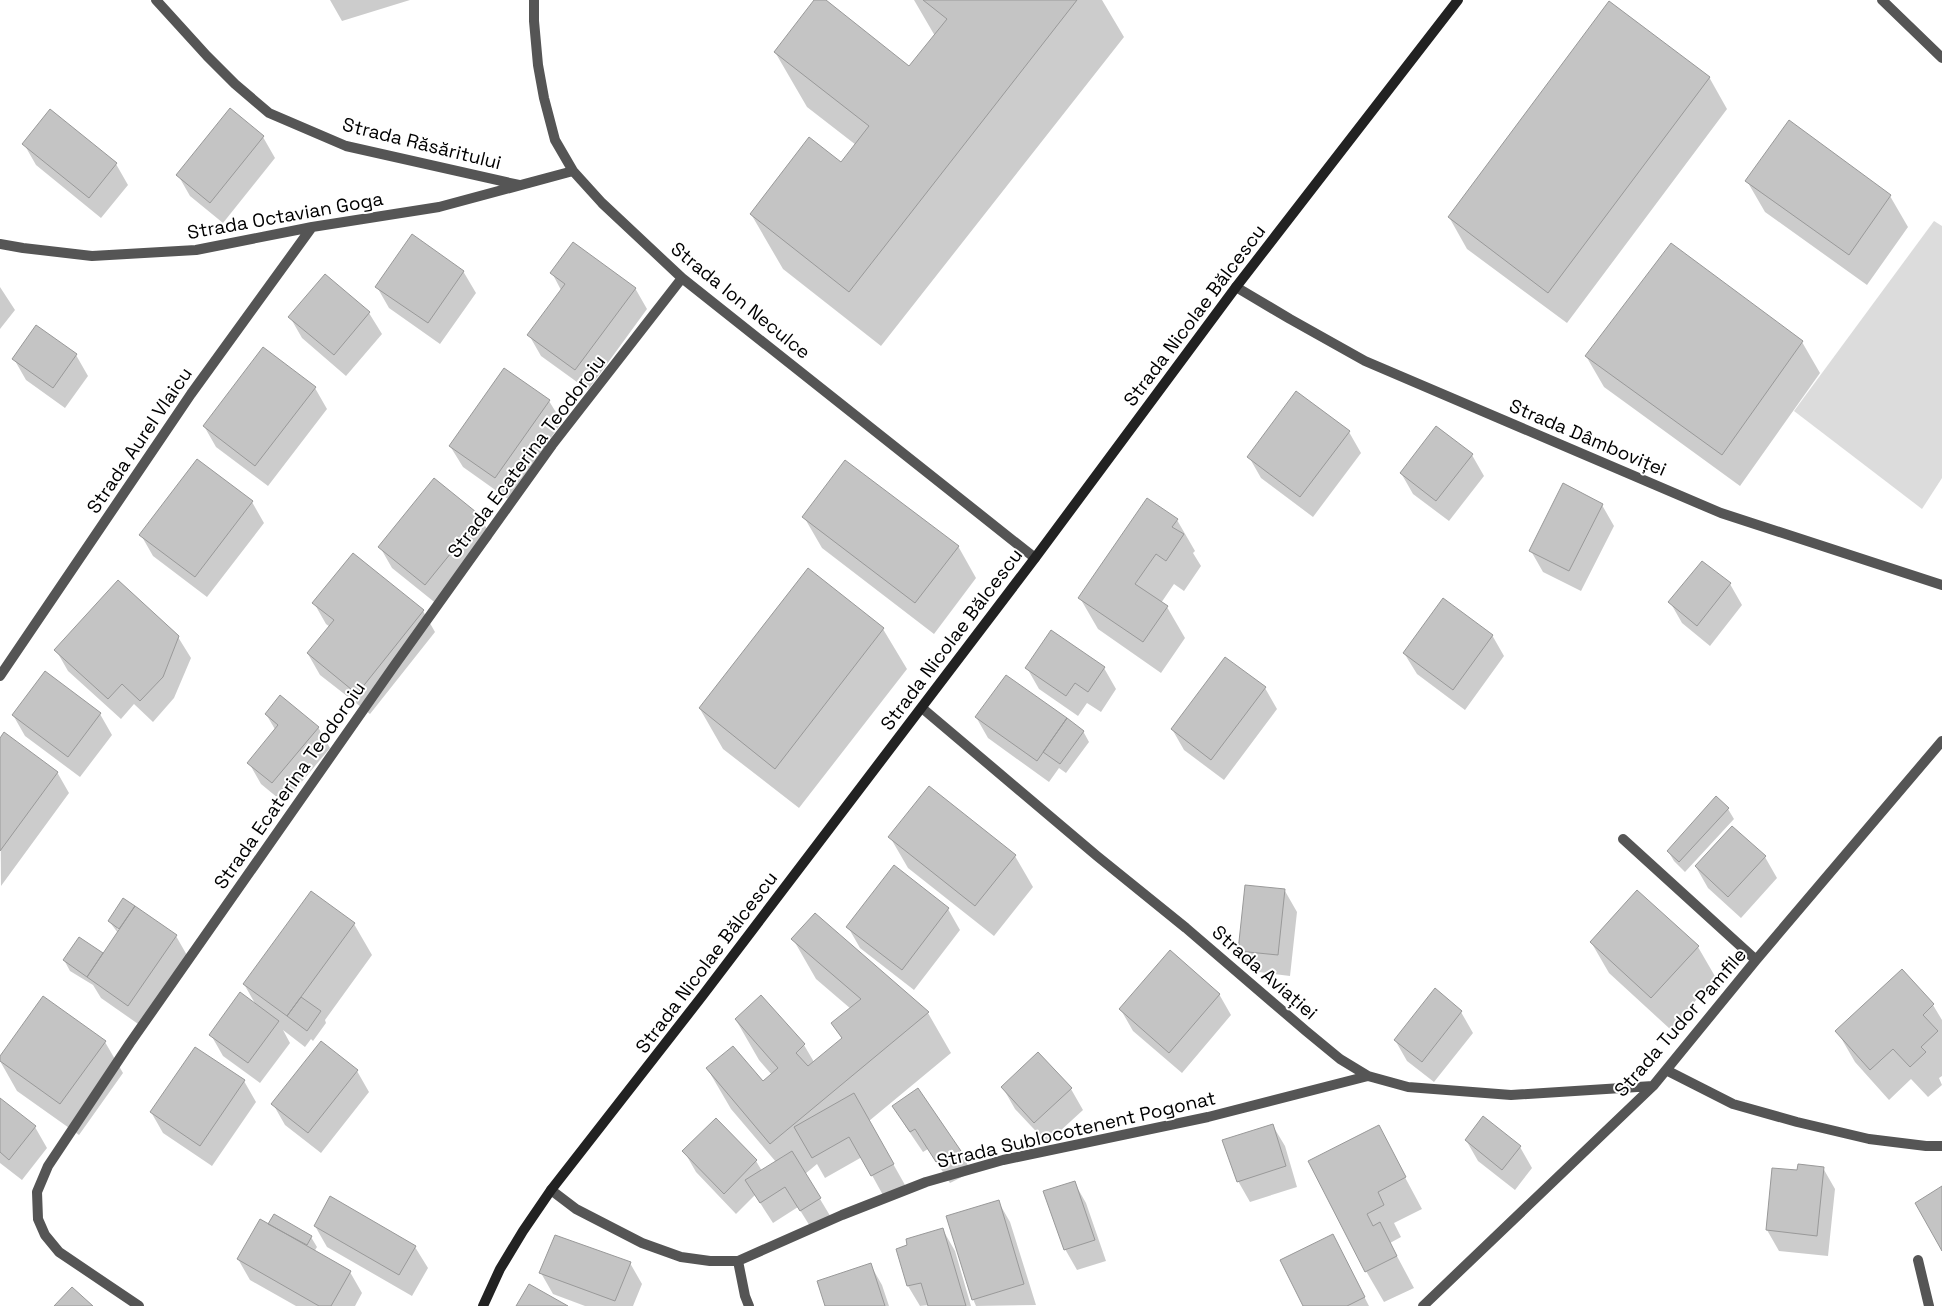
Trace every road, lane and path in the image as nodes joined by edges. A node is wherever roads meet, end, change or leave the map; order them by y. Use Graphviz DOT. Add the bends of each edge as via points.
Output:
graph roads {
  1 [pos="156,0"];
  2 [pos="534,0"];
  3 [pos="1458,0"];
  4 [pos="1882,0"];
  5 [pos="1942,58"];
  6 [pos="573,171"];
  7 [pos="522,185"];
  8 [pos="312,227"];
  9 [pos="0,244"];
  10 [pos="682,278"];
  11 [pos="1236,287"];
  12 [pos="1035,558"];
  13 [pos="1942,585"];
  14 [pos="0,676"];
  15 [pos="922,708"];
  16 [pos="1942,741"];
  17 [pos="1623,839"];
  18 [pos="1756,960"];
  19 [pos="1666,1070"];
  20 [pos="1368,1076"];
  21 [pos="1653,1086"];
  22 [pos="1942,1146"];
  23 [pos="552,1190"];
  24 [pos="1918,1260"];
  25 [pos="738,1261"];
  26 [pos="139,1306"];
  27 [pos="483,1306"];
  28 [pos="749,1306"];
  29 [pos="1423,1306"];
  30 [pos="1929,1306"];
  1 -- 7 [label="street, Strada Răsăritului" via="207,56 269,113 346,146"];
  2 -- 6 [label="street, Strada Ion Neculce" via="537,56 544,98 555,140"];
  3 -- 11 [label="main road, Strada Nicolae Bălcescu"];
  4 -- 5 [label="street"];
  6 -- 7 [label="street, Strada Octavian Goga"];
  6 -- 10 [label="street, Strada Ion Neculce" via="602,203"];
  7 -- 8 [label="street, Strada Octavian Goga" via="439,207"];
  8 -- 9 [label="street, Strada Octavian Goga" via="196,250 92,256"];
  8 -- 14 [label="street, Strada Aurel Vlaicu" via="191,394"];
  10 -- 12 [label="street, Strada Ion Neculce"];
  10 -- 26 [label="street, Strada Ecaterina Teodoroiu" via="552,445 394,666 130,1043 48,1166 37,1192 38,1219 44,1235 59,1252"];
  11 -- 12 [label="main road, Strada Nicolae Bălcescu"];
  11 -- 13 [label="street, Strada Dâmboviței" via="1365,361 1721,512"];
  12 -- 15 [label="main road, Strada Nicolae Bălcescu"];
  15 -- 20 [label="street, Strada Aviației" via="1306,1031"];
  15 -- 23 [label="main road, Strada Nicolae Bălcescu"];
  16 -- 18 [label="street, Strada Tudor Pamfile"];
  17 -- 18 [label="street"];
  18 -- 19 [label="street, Strada Tudor Pamfile"];
  19 -- 21 [label="street, Strada Tudor Pamfile"];
  19 -- 22 [label="street" via="1734,1104 1797,1122 1869,1139"];
  20 -- 21 [label="street, Strada Aviației" via="1408,1087 1511,1095"];
  20 -- 25 [label="street, Strada Sublocotenent Pogonat" via="1208,1117 1003,1160 926,1182"];
  21 -- 29 [label="street, Strada Tudor Pamfile"];
  23 -- 25 [label="street, Strada Sublocotenent Pogonat" via="576,1210 642,1243 682,1257"];
  23 -- 27 [label="main road, Strada Nicolae Bălcescu" via="500,1269"];
  24 -- 30 [label="street"];
  25 -- 28 [label="street"];
}
